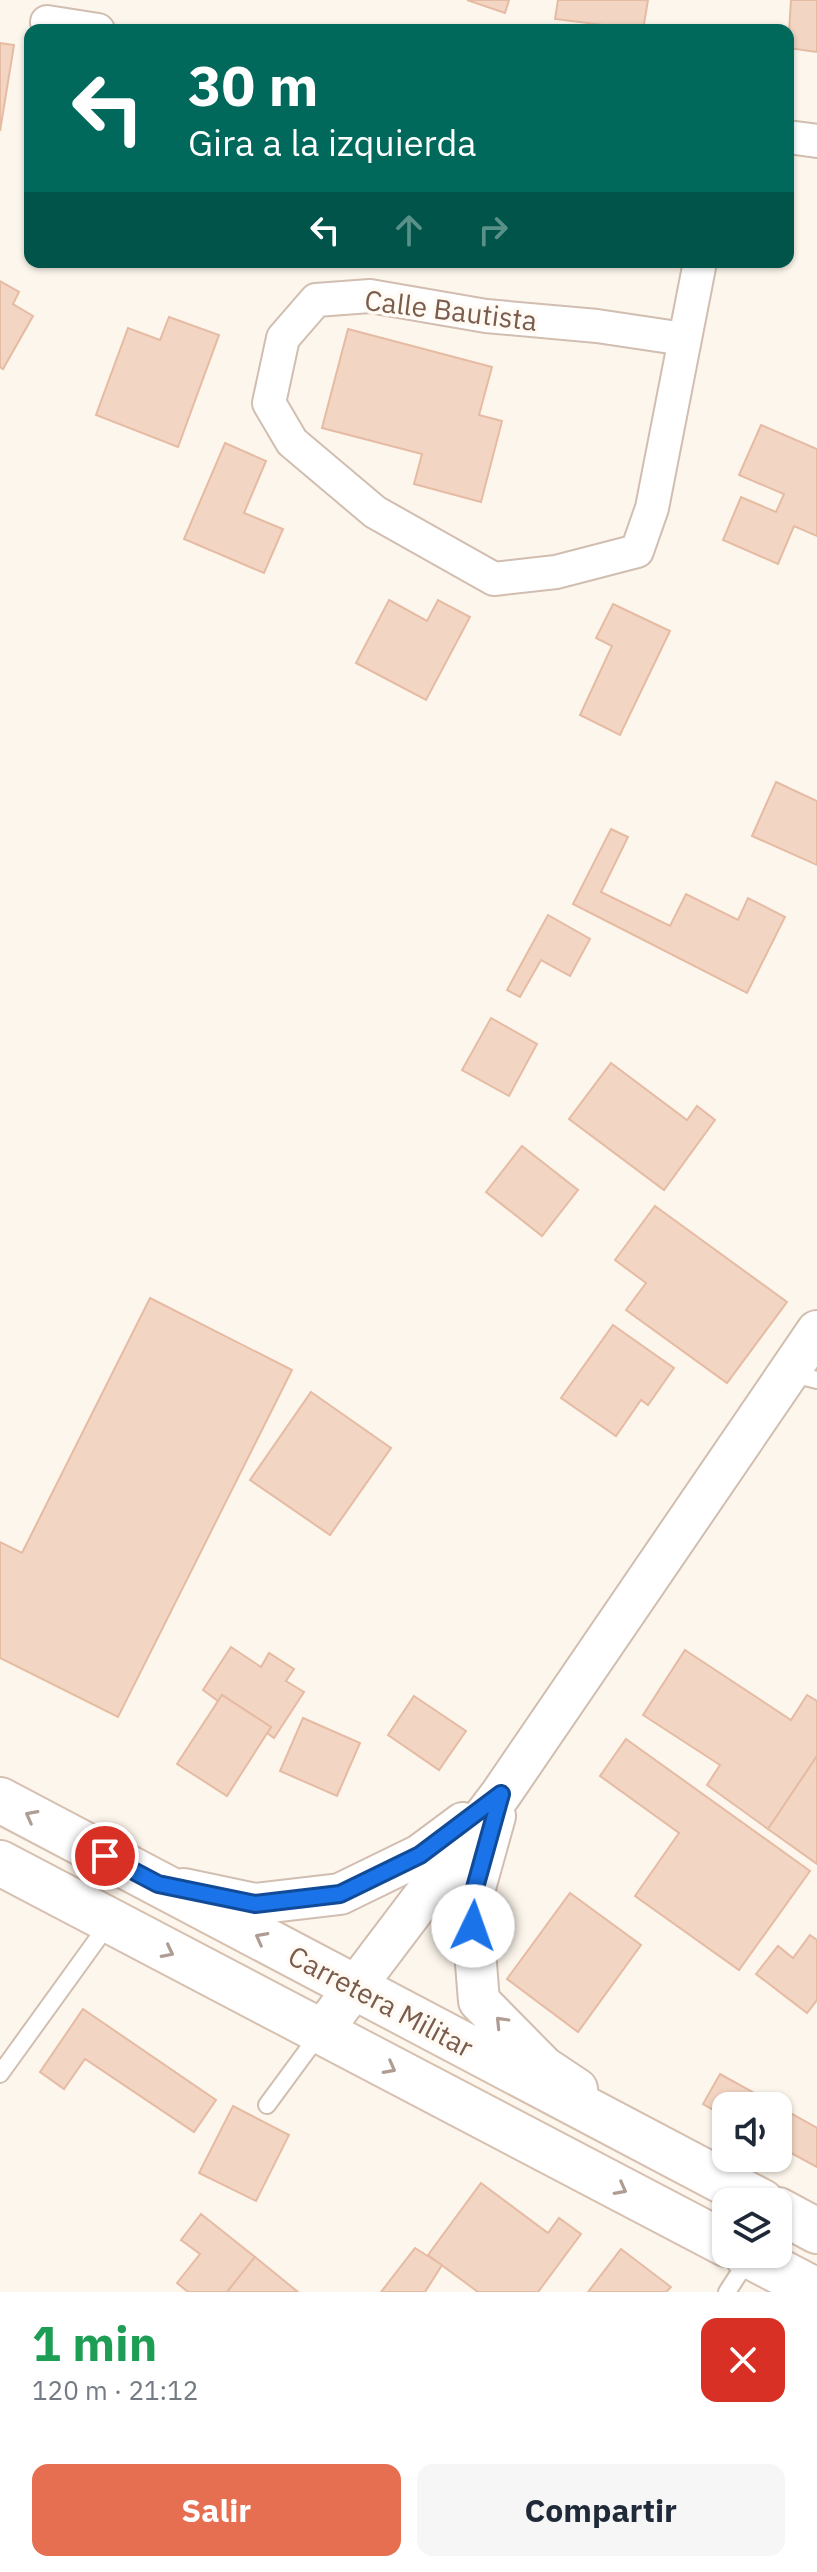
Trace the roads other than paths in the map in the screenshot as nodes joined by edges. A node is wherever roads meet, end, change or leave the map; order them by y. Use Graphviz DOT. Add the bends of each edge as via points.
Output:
graph roads {
  1 [pos="47,22"];
  2 [pos="60,24"];
  3 [pos="794,138"];
  4 [pos="817,141"];
  5 [pos="699,268"];
  6 [pos="684,339"];
  7 [pos="817,1331"];
  8 [pos="802,1376"];
  9 [pos="501,1794"];
  10 [pos="0,1800"];
  11 [pos="0,1863"];
  12 [pos="158,1884"];
  13 [pos="110,1922"];
  14 [pos="355,1988"];
  15 [pos="321,2032"];
  16 [pos="0,2074"];
  17 [pos="267,2105"];
  18 [pos="672,2156"];
  19 [pos="735,2188"];
  20 [pos="792,2218"];
  21 [pos="817,2231"];
  22 [pos="712,2236"];
  23 [pos="735,2268"];
  24 [pos="773,2268"];
  25 [pos="817,2291"];
  26 [pos="727,2292"];
  1 -- 2 [label="street"];
  3 -- 4 [label="street"];
  5 -- 6 [label="street, Calle Bautista"];
  6 -- 6 [label="street, Calle Bautista" via="652,508 637,551 556,572 494,579 375,512 292,442 269,403 283,338 316,300 370,296 486,316"];
  7 -- 8 [label="street"];
  8 -- 9 [label="street"];
  9 -- 12 [label="street" via="420,1855 340,1894 255,1904"];
  9 -- 14 [label="street"];
  18 -- 9 [label="street, one-way" via="544,2067 479,2001 471,1902"];
  12 -- 10 [label="main road, Carretera Militar, one-way"];
  11 -- 13 [label="main road, Carretera Militar"];
  14 -- 12 [label="main road, Carretera Militar, one-way"];
  13 -- 15 [label="main road, Carretera Militar, one-way"];
  13 -- 16 [label="lane"];
  14 -- 15 [label="street"];
  14 -- 18 [label="main road, Carretera Militar"];
  15 -- 17 [label="lane"];
  15 -- 22 [label="main road, Carretera Militar, one-way"];
  18 -- 19 [label="main road, Carretera Militar"];
  20 -- 21 [label="main road"];
  23 -- 26 [label="lane"];
  24 -- 25 [label="main road, Carretera Militar"];
}
